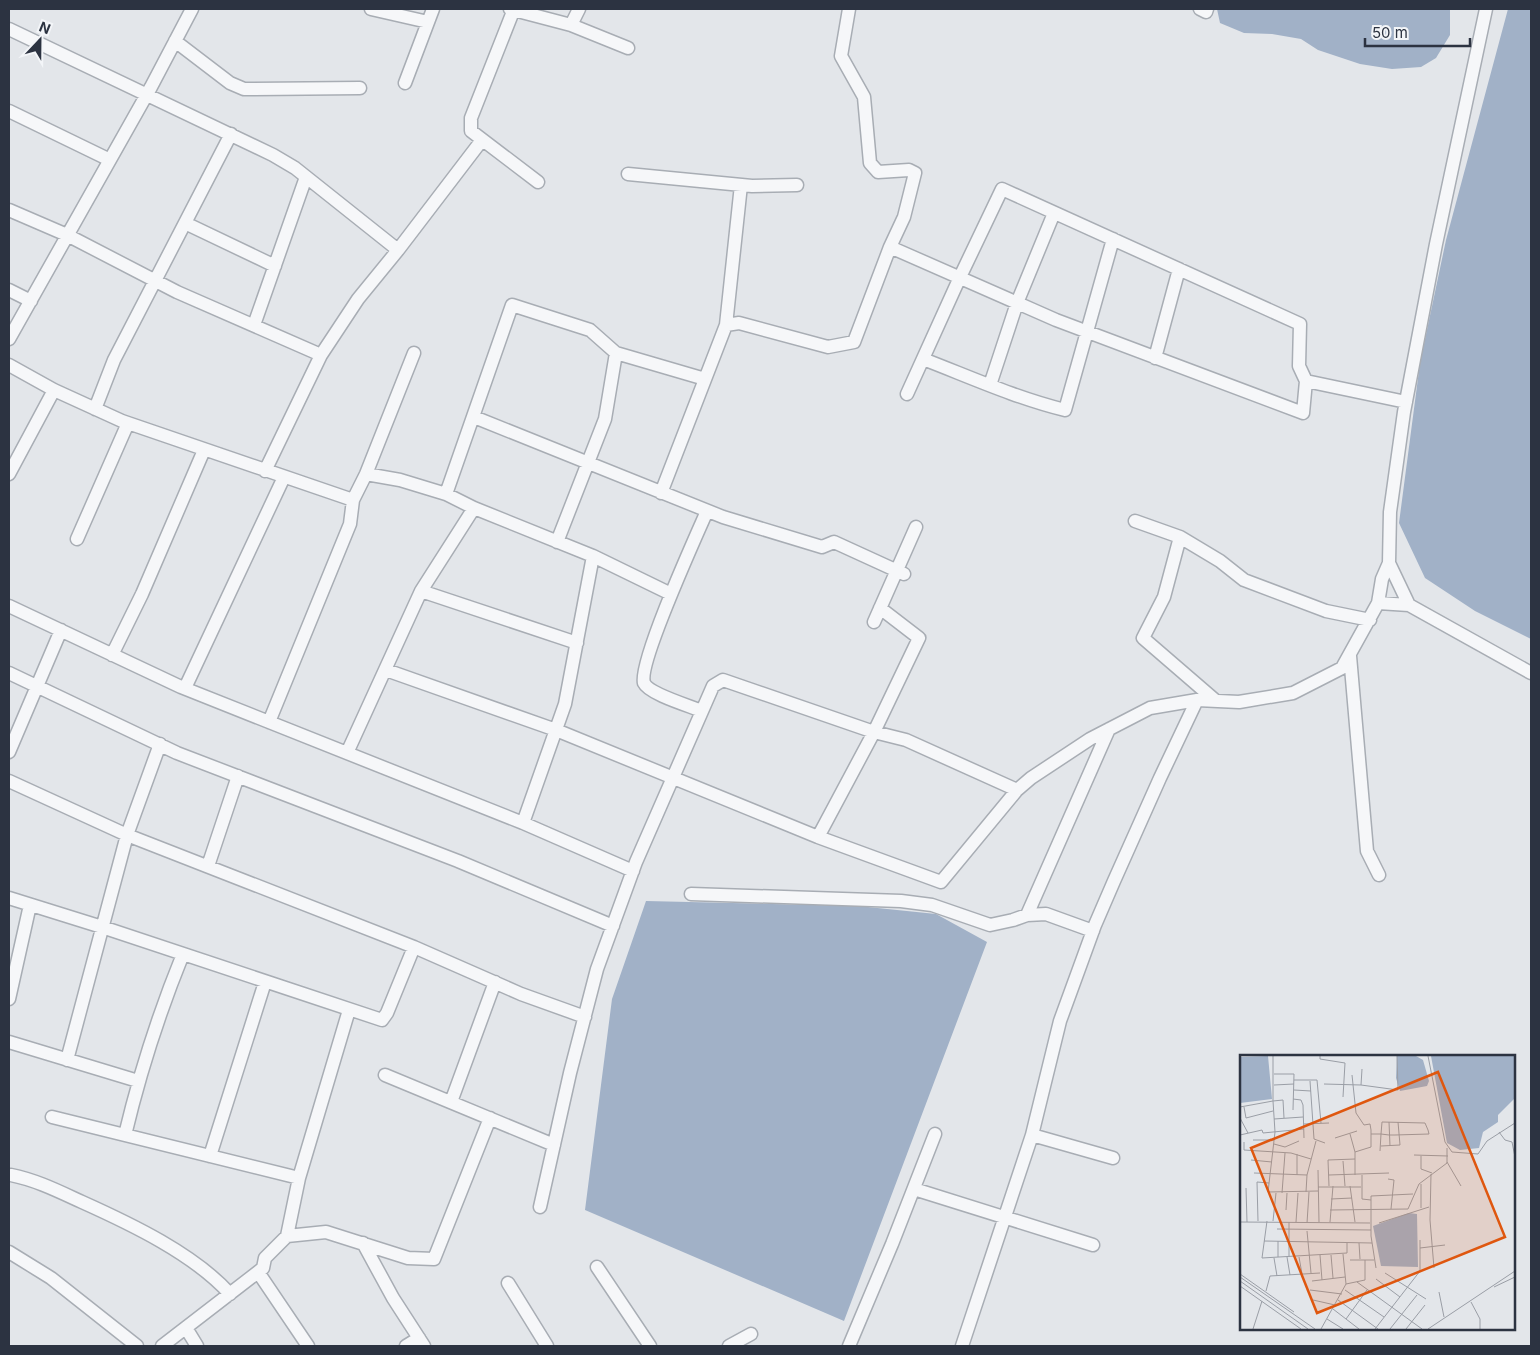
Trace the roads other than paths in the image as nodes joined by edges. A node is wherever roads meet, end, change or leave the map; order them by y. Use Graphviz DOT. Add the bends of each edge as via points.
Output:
graph roads {
  1 [pos="190,9"];
  2 [pos="371,9"];
  3 [pos="433,9"];
  4 [pos="512,9"];
  5 [pos="579,9"];
  6 [pos="849,9"];
  7 [pos="1200,9"];
  8 [pos="1207,9"];
  9 [pos="1486,9"];
  10 [pos="428,22"];
  11 [pos="571,25"];
  12 [pos="9,29"];
  13 [pos="174,41"];
  14 [pos="628,48"];
  15 [pos="405,83"];
  16 [pos="360,88"];
  17 [pos="147,94"];
  18 [pos="9,111"];
  19 [pos="230,134"];
  20 [pos="482,140"];
  21 [pos="110,160"];
  22 [pos="628,174"];
  23 [pos="306,177"];
  24 [pos="538,182"];
  25 [pos="741,185"];
  26 [pos="797,185"];
  27 [pos="9,210"];
  28 [pos="1054,212"];
  29 [pos="185,223"];
  30 [pos="67,235"];
  31 [pos="1112,239"];
  32 [pos="890,247"];
  33 [pos="398,250"];
  34 [pos="275,266"];
  35 [pos="1179,269"];
  36 [pos="960,277"];
  37 [pos="156,281"];
  38 [pos="9,290"];
  39 [pos="30,301"];
  40 [pos="1017,303"];
  41 [pos="254,325"];
  42 [pos="726,325"];
  43 [pos="1087,332"];
  44 [pos="9,339"];
  45 [pos="414,353"];
  46 [pos="616,353"];
  47 [pos="321,355"];
  48 [pos="1155,358"];
  49 [pos="923,359"];
  50 [pos="9,365"];
  51 [pos="705,379"];
  52 [pos="1306,381"];
  53 [pos="990,386"];
  54 [pos="54,390"];
  55 [pos="907,394"];
  56 [pos="1406,402"];
  57 [pos="95,409"];
  58 [pos="474,417"];
  59 [pos="128,424"];
  60 [pos="204,450"];
  61 [pos="587,464"];
  62 [pos="265,471"];
  63 [pos="9,474"];
  64 [pos="366,474"];
  65 [pos="284,477"];
  66 [pos="661,493"];
  67 [pos="446,494"];
  68 [pos="353,500"];
  69 [pos="474,508"];
  70 [pos="707,511"];
  71 [pos="1135,521"];
  72 [pos="916,527"];
  73 [pos="1180,537"];
  74 [pos="77,539"];
  75 [pos="557,542"];
  76 [pos="593,556"];
  77 [pos="1389,563"];
  78 [pos="900,573"];
  79 [pos="421,591"];
  80 [pos="671,594"];
  81 [pos="1378,604"];
  82 [pos="1409,605"];
  83 [pos="9,606"];
  84 [pos="880,608"];
  85 [pos="1370,620"];
  86 [pos="874,622"];
  87 [pos="61,630"];
  88 [pos="577,643"];
  89 [pos="112,654"];
  90 [pos="1350,655"];
  91 [pos="386,670"];
  92 [pos="9,673"];
  93 [pos="1531,673"];
  94 [pos="37,686"];
  95 [pos="185,688"];
  96 [pos="1197,700"];
  97 [pos="1216,701"];
  98 [pos="702,711"];
  99 [pos="270,722"];
  100 [pos="1109,729"];
  101 [pos="556,730"];
  102 [pos="874,732"];
  103 [pos="160,744"];
  104 [pos="9,752"];
  105 [pos="348,753"];
  106 [pos="238,776"];
  107 [pos="673,778"];
  108 [pos="9,781"];
  109 [pos="1017,790"];
  110 [pos="523,823"];
  111 [pos="127,835"];
  112 [pos="818,836"];
  113 [pos="208,866"];
  114 [pos="633,872"];
  115 [pos="1379,875"];
  116 [pos="692,894"];
  117 [pos="9,898"];
  118 [pos="30,905"];
  119 [pos="1027,915"];
  120 [pos="613,926"];
  121 [pos="102,927"];
  122 [pos="1093,931"];
  123 [pos="414,947"];
  124 [pos="183,954"];
  125 [pos="265,982"];
  126 [pos="495,982"];
  127 [pos="9,999"];
  128 [pos="349,1010"];
  129 [pos="585,1017"];
  130 [pos="9,1042"];
  131 [pos="68,1060"];
  132 [pos="385,1075"];
  133 [pos="138,1081"];
  134 [pos="451,1102"];
  135 [pos="52,1117"];
  136 [pos="490,1118"];
  137 [pos="125,1134"];
  138 [pos="935,1134"];
  139 [pos="1032,1134"];
  140 [pos="554,1145"];
  141 [pos="210,1156"];
  142 [pos="1113,1158"];
  143 [pos="11,1175"];
  144 [pos="299,1178"];
  145 [pos="914,1189"];
  146 [pos="540,1207"];
  147 [pos="1005,1216"];
  148 [pos="286,1236"];
  149 [pos="363,1243"];
  150 [pos="1093,1244"];
  151 [pos="9,1252"];
  152 [pos="597,1267"];
  153 [pos="258,1272"];
  154 [pos="508,1284"];
  155 [pos="230,1294"];
  156 [pos="186,1328"];
  157 [pos="751,1334"];
  158 [pos="422,1342"];
  159 [pos="137,1346"];
  160 [pos="162,1346"];
  161 [pos="197,1346"];
  162 [pos="308,1346"];
  163 [pos="406,1346"];
  164 [pos="547,1346"];
  165 [pos="650,1346"];
  166 [pos="729,1346"];
  167 [pos="849,1346"];
  168 [pos="962,1346"];
  1 -- 13 [label="street"];
  2 -- 10 [label="street"];
  3 -- 10 [label="street"];
  4 -- 11 [label="street"];
  4 -- 20 [label="street" via="471,118 471,131"];
  5 -- 11 [label="street"];
  6 -- 32 [label="street" via="840,56 864,97 870,163 878,172 909,170 915,173 904,218"];
  7 -- 8 [label="street" via="1206,12"];
  9 -- 56 [label="street"];
  10 -- 15 [label="street"];
  11 -- 14 [label="street"];
  12 -- 17 [label="street"];
  13 -- 16 [label="street" via="230,84 244,89"];
  13 -- 17 [label="street"];
  17 -- 19 [label="street"];
  17 -- 21 [label="street"];
  18 -- 21 [label="street"];
  19 -- 23 [label="street" via="273,155"];
  19 -- 29 [label="street"];
  20 -- 24 [label="street"];
  20 -- 33 [label="street"];
  21 -- 30 [label="street"];
  22 -- 25 [label="street"];
  23 -- 33 [label="street"];
  23 -- 34 [label="street"];
  25 -- 26 [label="street"];
  25 -- 42 [label="street"];
  27 -- 30 [label="street"];
  28 -- 31 [label="street"];
  28 -- 36 [label="street" via="1002,189"];
  28 -- 40 [label="street"];
  29 -- 34 [label="street"];
  29 -- 37 [label="street"];
  30 -- 37 [label="street"];
  30 -- 39 [label="street"];
  31 -- 35 [label="street"];
  31 -- 43 [label="street"];
  32 -- 36 [label="street"];
  32 -- 42 [label="street" via="854,342 828,347 739,322"];
  33 -- 47 [label="street" via="358,300"];
  34 -- 41 [label="street"];
  35 -- 48 [label="street"];
  35 -- 52 [label="street" via="1300,324 1299,366"];
  36 -- 40 [label="street"];
  36 -- 49 [label="street"];
  37 -- 41 [label="street"];
  37 -- 57 [label="street" via="114,360"];
  38 -- 39 [label="street"];
  39 -- 44 [label="street"];
  40 -- 43 [label="street"];
  40 -- 53 [label="street"];
  41 -- 47 [label="street"];
  42 -- 51 [label="street"];
  43 -- 48 [label="street"];
  43 -- 53 [label="street" via="1065,410"];
  45 -- 64 [label="street"];
  46 -- 51 [label="street"];
  46 -- 58 [label="street" via="590,330 512,305"];
  46 -- 61 [label="street" via="605,419"];
  47 -- 62 [label="street"];
  48 -- 52 [label="street" via="1303,413"];
  49 -- 53 [label="street"];
  49 -- 55 [label="street"];
  50 -- 54 [label="street"];
  51 -- 66 [label="street"];
  52 -- 56 [label="street"];
  54 -- 57 [label="street"];
  54 -- 63 [label="street"];
  56 -- 77 [label="street" via="1390,512"];
  57 -- 59 [label="street"];
  58 -- 61 [label="street"];
  58 -- 67 [label="street"];
  59 -- 60 [label="street"];
  59 -- 74 [label="street"];
  60 -- 62 [label="street"];
  60 -- 89 [label="street" via="142,594"];
  61 -- 66 [label="street"];
  61 -- 75 [label="street"];
  62 -- 65 [label="street"];
  64 -- 67 [label="street"];
  64 -- 68 [label="street"];
  65 -- 68 [label="street"];
  65 -- 95 [label="street"];
  66 -- 70 [label="street"];
  67 -- 69 [label="street"];
  68 -- 99 [label="street" via="350,524"];
  69 -- 75 [label="street"];
  69 -- 79 [label="street"];
  70 -- 78 [label="street" via="822,547 834,542"];
  70 -- 80 [label="street"];
  71 -- 73 [label="street"];
  72 -- 78 [label="street"];
  73 -- 85 [label="street" via="1244,580 1326,611"];
  73 -- 97 [label="street" via="1164,597 1143,638"];
  75 -- 76 [label="street"];
  76 -- 80 [label="street"];
  76 -- 88 [label="street"];
  77 -- 81 [label="street" via="1382,579"];
  77 -- 82 [label="street"];
  78 -- 84 [label="street"];
  79 -- 88 [label="street"];
  79 -- 91 [label="street"];
  80 -- 98 [label="street" via="646,666 644,681 655,692"];
  81 -- 82 [label="street"];
  81 -- 85 [label="street"];
  82 -- 93 [label="street"];
  83 -- 87 [label="street"];
  84 -- 86 [label="street"];
  84 -- 102 [label="street" via="919,638"];
  85 -- 90 [label="street"];
  87 -- 89 [label="street"];
  87 -- 94 [label="street"];
  88 -- 101 [label="street" via="565,704"];
  89 -- 95 [label="street"];
  90 -- 97 [label="street" via="1342,668 1293,693 1239,702"];
  90 -- 115 [label="street" via="1367,851"];
  91 -- 101 [label="street"];
  91 -- 105 [label="street"];
  92 -- 94 [label="street"];
  94 -- 103 [label="street"];
  94 -- 104 [label="street"];
  95 -- 99 [label="street"];
  96 -- 97 [label="street"];
  96 -- 100 [label="street" via="1150,708"];
  96 -- 122 [label="street"];
  98 -- 102 [label="street" via="713,686 723,680"];
  98 -- 107 [label="street"];
  99 -- 105 [label="street"];
  100 -- 109 [label="street"];
  100 -- 119 [label="street"];
  101 -- 107 [label="street"];
  101 -- 110 [label="street"];
  102 -- 109 [label="street" via="906,740"];
  102 -- 112 [label="street"];
  103 -- 106 [label="street"];
  103 -- 111 [label="street"];
  105 -- 110 [label="street"];
  106 -- 113 [label="street"];
  106 -- 120 [label="street" via="458,861"];
  107 -- 112 [label="street"];
  107 -- 114 [label="street"];
  108 -- 111 [label="street"];
  109 -- 112 [label="street" via="941,882"];
  110 -- 114 [label="street"];
  111 -- 113 [label="street"];
  111 -- 121 [label="street"];
  113 -- 123 [label="street"];
  114 -- 120 [label="street"];
  116 -- 119 [label="street" via="901,901 932,905 990,925"];
  117 -- 118 [label="street"];
  118 -- 121 [label="street"];
  118 -- 127 [label="street"];
  119 -- 122 [label="street" via="1046,914"];
  120 -- 129 [label="street" via="597,969"];
  121 -- 124 [label="street"];
  121 -- 131 [label="street"];
  122 -- 139 [label="street" via="1060,1021"];
  123 -- 126 [label="street"];
  123 -- 128 [label="street" via="382,1020"];
  124 -- 125 [label="street"];
  124 -- 133 [label="street" via="161,1008"];
  125 -- 128 [label="street"];
  125 -- 141 [label="street"];
  126 -- 129 [label="street"];
  126 -- 134 [label="street"];
  128 -- 144 [label="street"];
  129 -- 140 [label="street"];
  130 -- 131 [label="street"];
  131 -- 133 [label="street"];
  132 -- 134 [label="street"];
  133 -- 137 [label="street"];
  134 -- 136 [label="street"];
  135 -- 137 [label="street"];
  136 -- 140 [label="street"];
  136 -- 149 [label="street" via="434,1258 408,1258"];
  137 -- 141 [label="street"];
  138 -- 145 [label="street"];
  139 -- 142 [label="street"];
  139 -- 147 [label="street"];
  140 -- 146 [label="street"];
  141 -- 144 [label="street"];
  143 -- 155 [label="street" via="32,1180 110,1215 174,1249 216,1278"];
  144 -- 148 [label="street"];
  145 -- 147 [label="street"];
  145 -- 167 [label="street"];
  147 -- 150 [label="street"];
  147 -- 168 [label="street"];
  148 -- 149 [label="street" via="326,1232"];
  148 -- 153 [label="street" via="265,1258 263,1268"];
  149 -- 158 [label="street"];
  151 -- 159 [label="street" via="51,1278"];
  152 -- 165 [label="street"];
  153 -- 155 [label="street"];
  153 -- 162 [label="street"];
  154 -- 164 [label="street"];
  155 -- 156 [label="street"];
  156 -- 160 [label="street"];
  156 -- 161 [label="street"];
  157 -- 166 [label="street"];
  158 -- 163 [label="street"];
}
